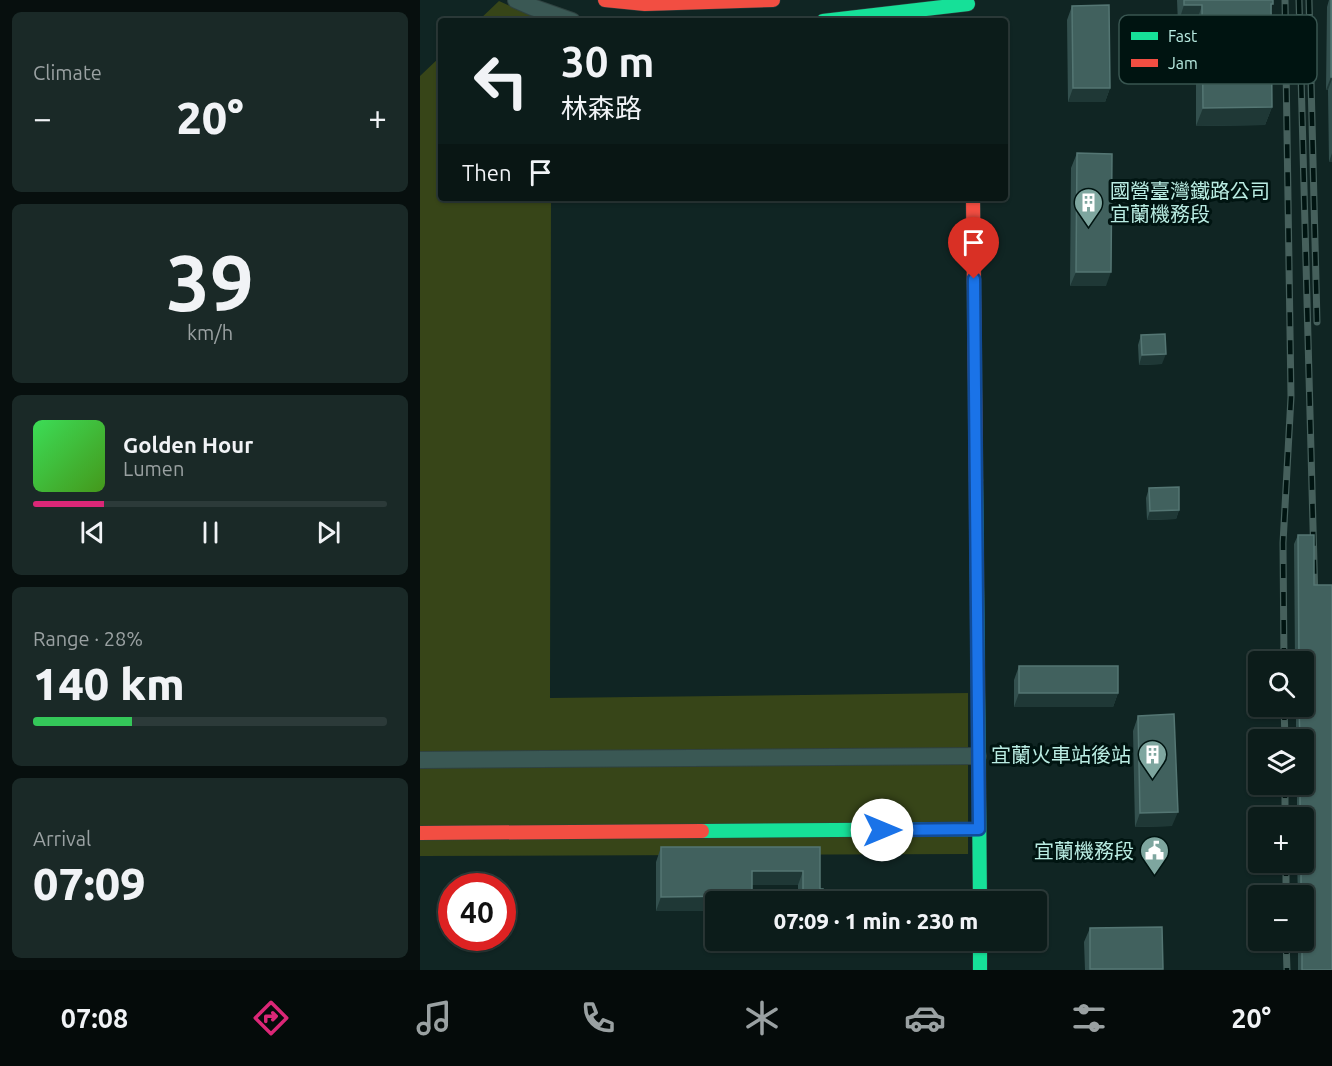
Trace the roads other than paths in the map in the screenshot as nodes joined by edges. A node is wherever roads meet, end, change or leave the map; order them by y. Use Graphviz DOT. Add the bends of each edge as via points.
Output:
graph roads {
  1 [pos="516,0"];
  2 [pos="605,0"];
  3 [pos="773,0"];
  4 [pos="968,2"];
  5 [pos="563,18"];
  6 [pos="846,18"];
  7 [pos="969,18"];
  8 [pos="973,201"];
  9 [pos="978,756"];
  10 [pos="420,760"];
  11 [pos="979,829"];
  12 [pos="420,833"];
  13 [pos="980,891"];
  14 [pos="980,951"];
  15 [pos="980,970"];
  1 -- 5 [label="street"];
  2 -- 3 [label="street" via="645,4"];
  4 -- 6 [label="street"];
  4 -- 7 [label="street"];
  8 -- 9 [label="street"];
  9 -- 10 [label="street"];
  9 -- 11 [label="street"];
  11 -- 12 [label="street"];
  11 -- 13 [label="street"];
  14 -- 15 [label="street"];
}
